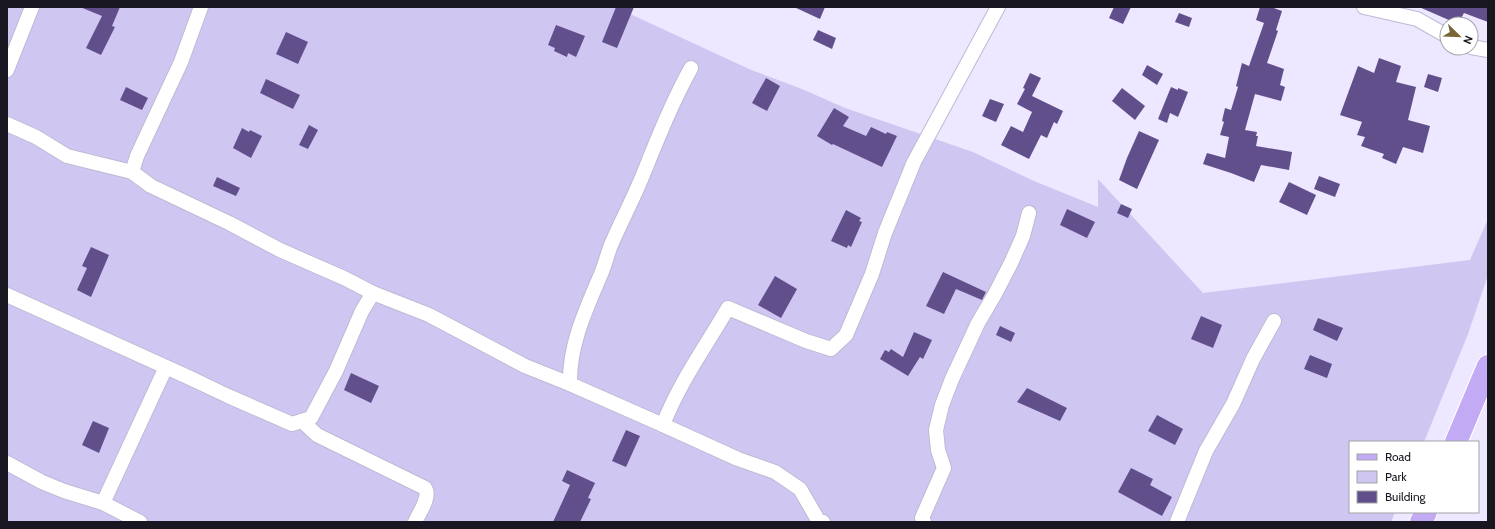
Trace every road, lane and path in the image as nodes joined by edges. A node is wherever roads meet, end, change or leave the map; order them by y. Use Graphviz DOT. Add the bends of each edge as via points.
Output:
graph roads {
  1 [pos="32,7"];
  2 [pos="202,7"];
  3 [pos="998,7"];
  4 [pos="1364,7"];
  5 [pos="1439,31"];
  6 [pos="691,68"];
  7 [pos="7,70"];
  8 [pos="7,124"];
  9 [pos="132,172"];
  10 [pos="1029,213"];
  11 [pos="374,293"];
  12 [pos="7,295"];
  13 [pos="1274,321"];
  14 [pos="1488,366"];
  15 [pos="166,367"];
  16 [pos="570,384"];
  17 [pos="302,421"];
  18 [pos="664,425"];
  19 [pos="1456,441"];
  20 [pos="7,463"];
  21 [pos="103,503"];
  22 [pos="1426,513"];
  23 [pos="140,522"];
  24 [pos="415,522"];
  25 [pos="823,522"];
  26 [pos="924,522"];
  27 [pos="1177,522"];
  28 [pos="1421,522"];
  1 -- 7 [label="street"];
  2 -- 9 [label="street" via="182,62 137,156"];
  3 -- 18 [label="street" via="914,162 846,336 831,348 806,341 728,308 689,373 668,412"];
  4 -- 5 [label="street" via="1417,19"];
  6 -- 16 [label="street" via="651,152 589,300 574,344"];
  8 -- 9 [label="street" via="36,137 67,156"];
  9 -- 11 [label="street" via="151,186"];
  10 -- 26 [label="street" via="1023,236 1011,263 978,323 942,406 936,430 938,450 944,468 922,518"];
  11 -- 16 [label="street" via="429,315 525,366"];
  11 -- 17 [label="street" via="362,311 336,371 311,418"];
  12 -- 15 [label="street"];
  13 -- 27 [label="street" via="1233,404 1206,451"];
  14 -- 19 [label="main road"];
  15 -- 17 [label="street" via="292,424"];
  15 -- 21 [label="street"];
  16 -- 18 [label="street"];
  17 -- 24 [label="street" via="317,435 425,488 426,497"];
  18 -- 25 [label="street" via="738,459 775,472 800,490 818,520"];
  20 -- 21 [label="street" via="64,492"];
  21 -- 23 [label="street"];
  22 -- 28 [label="main road"];
}
